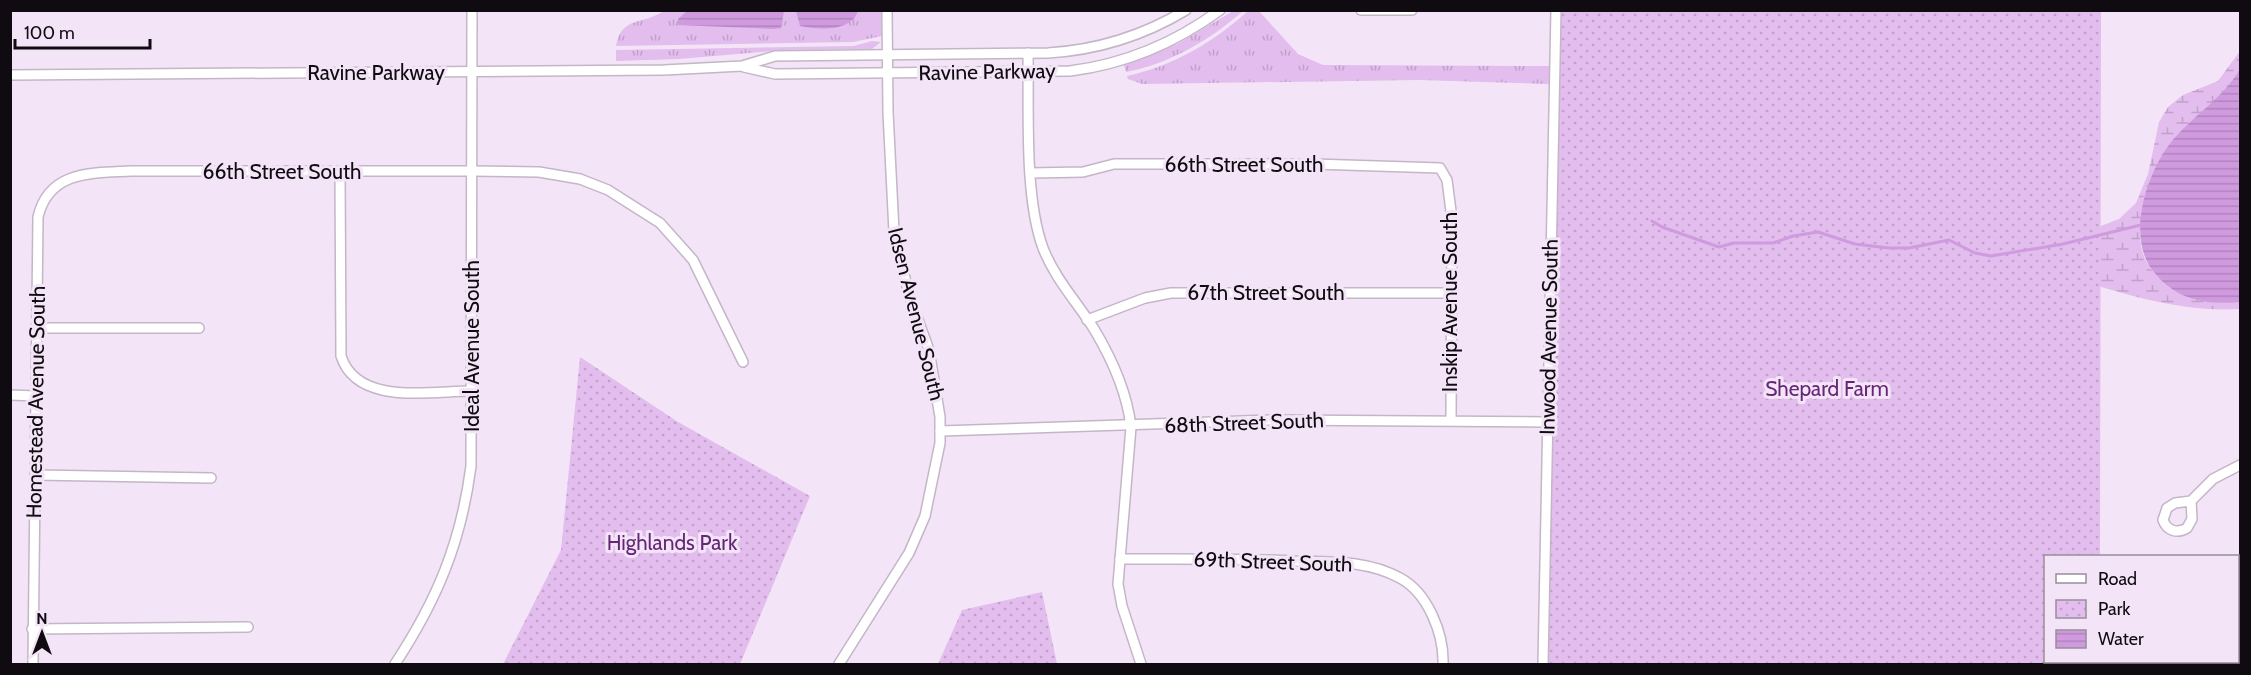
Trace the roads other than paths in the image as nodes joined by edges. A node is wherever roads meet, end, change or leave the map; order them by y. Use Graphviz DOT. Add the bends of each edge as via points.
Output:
graph roads {
  1 [pos="472,10"];
  2 [pos="887,10"];
  3 [pos="1186,10"];
  4 [pos="1220,10"];
  5 [pos="1361,10"];
  6 [pos="1412,10"];
  7 [pos="1556,10"];
  8 [pos="1380,11"];
  9 [pos="1028,53"];
  10 [pos="888,54"];
  11 [pos="742,66"];
  12 [pos="472,72"];
  13 [pos="1029,72"];
  14 [pos="888,73"];
  15 [pos="10,75"];
  16 [pos="472,171"];
  17 [pos="340,172"];
  18 [pos="93,173"];
  19 [pos="1032,173"];
  20 [pos="1448,184"];
  21 [pos="1451,293"];
  22 [pos="1087,320"];
  23 [pos="37,328"];
  24 [pos="199,328"];
  25 [pos="743,362"];
  26 [pos="472,391"];
  27 [pos="10,395"];
  28 [pos="36,396"];
  29 [pos="1451,420"];
  30 [pos="1548,422"];
  31 [pos="1131,427"];
  32 [pos="940,431"];
  33 [pos="2241,465"];
  34 [pos="35,475"];
  35 [pos="211,478"];
  36 [pos="2192,501"];
  37 [pos="1120,559"];
  38 [pos="248,627"];
  39 [pos="32,629"];
  40 [pos="33,664"];
  41 [pos="395,664"];
  42 [pos="839,664"];
  43 [pos="1141,664"];
  44 [pos="1443,664"];
  45 [pos="1544,664"];
  1 -- 12 [label="street, Ideal Avenue South"];
  2 -- 10 [label="street, Idsen Avenue South"];
  3 -- 9 [label="street, Ravine Parkway" via="1149,30 1104,45"];
  4 -- 13 [label="street, Ravine Parkway" via="1172,40 1132,57 1086,69"];
  5 -- 8 [label="street"];
  6 -- 8 [label="street"];
  7 -- 30 [label="street, Inwood Avenue South"];
  9 -- 10 [label="street, Ravine Parkway"];
  9 -- 13 [label="street"];
  10 -- 11 [label="street, Ravine Parkway" via="775,56"];
  10 -- 14 [label="street, Idsen Avenue South"];
  11 -- 12 [label="street, Ravine Parkway"];
  11 -- 14 [label="street, Ravine Parkway" via="775,74"];
  12 -- 15 [label="street, Ravine Parkway"];
  12 -- 16 [label="street, Ideal Avenue South"];
  13 -- 14 [label="street, Ravine Parkway"];
  13 -- 19 [label="street"];
  14 -- 32 [label="street, Idsen Avenue South" via="894,232 909,296 929,350"];
  16 -- 17 [label="street, 66th Street South"];
  16 -- 25 [label="street, 66th Street South" via="540,172 580,178 608,190 660,223 693,260"];
  16 -- 26 [label="street, Ideal Avenue South"];
  17 -- 18 [label="street, 66th Street South"];
  17 -- 26 [label="street" via="341,356 345,369 368,388"];
  18 -- 23 [label="street, Homestead Avenue South" via="68,179 41,203"];
  19 -- 20 [label="street, 66th Street South" via="1083,172 1114,164 1427,166 1440,168"];
  19 -- 22 [label="street" via="1034,215 1044,249"];
  20 -- 21 [label="street, Inskip Avenue South" via="1452,219"];
  21 -- 22 [label="street, 67th Street South" via="1171,294 1145,298"];
  21 -- 29 [label="street, Inskip Avenue South"];
  22 -- 31 [label="street" via="1124,390"];
  23 -- 24 [label="street"];
  23 -- 28 [label="street, Homestead Avenue South"];
  26 -- 41 [label="street, Ideal Avenue South" via="471,466 462,523 441,584"];
  27 -- 28 [label="street"];
  28 -- 34 [label="street, Homestead Avenue South"];
  29 -- 30 [label="street, 68th Street South"];
  29 -- 31 [label="street, 68th Street South" via="1275,420"];
  30 -- 45 [label="street, Inwood Avenue South"];
  31 -- 32 [label="street, 68th Street South"];
  31 -- 37 [label="street"];
  32 -- 42 [label="street, Idsen Avenue South" via="925,516 892,584"];
  33 -- 36 [label="street" via="2213,479"];
  34 -- 35 [label="street"];
  34 -- 39 [label="street, Homestead Avenue South"];
  37 -- 43 [label="street" via="1118,584 1122,606"];
  37 -- 44 [label="street, 69th Street South" via="1361,564 1402,579 1418,593 1435,624"];
  38 -- 39 [label="street"];
  39 -- 40 [label="street, Homestead Avenue South"];
}
